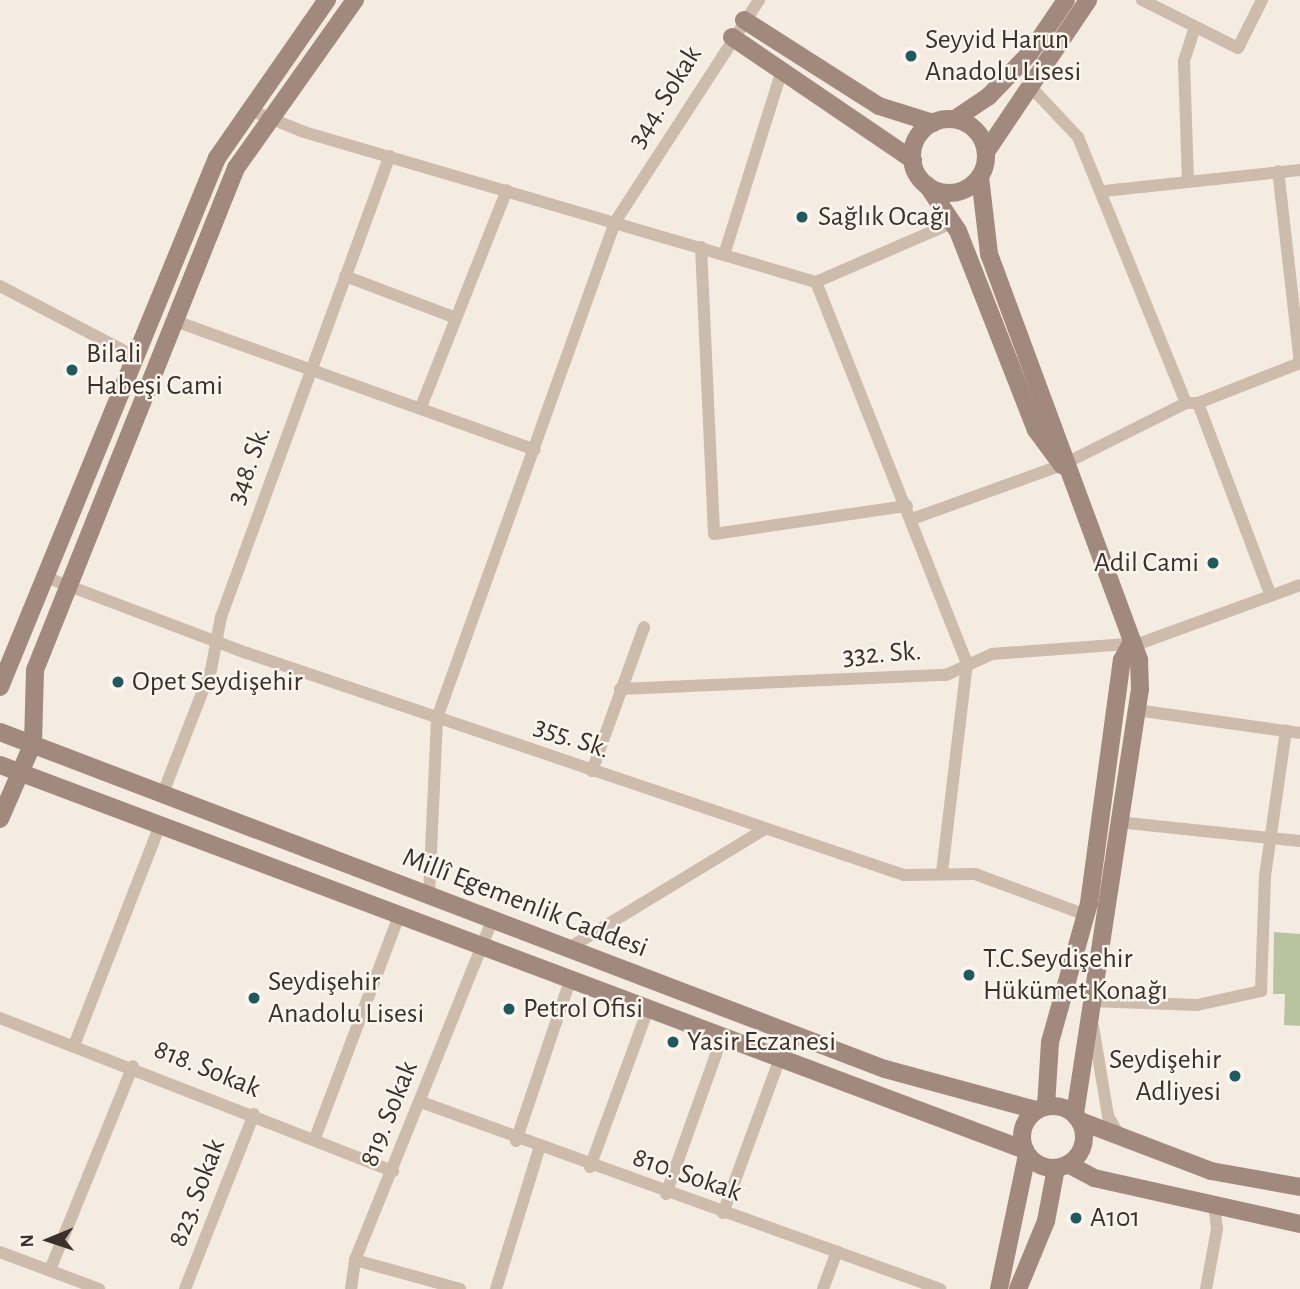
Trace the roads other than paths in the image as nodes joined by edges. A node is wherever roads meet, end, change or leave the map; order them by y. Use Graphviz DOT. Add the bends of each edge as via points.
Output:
graph roads {
  1 [pos="327,0"];
  2 [pos="355,0"];
  3 [pos="759,0"];
  4 [pos="1066,0"];
  5 [pos="1088,0"];
  6 [pos="1142,0"];
  7 [pos="1262,0"];
  8 [pos="744,20"];
  9 [pos="1195,28"];
  10 [pos="732,37"];
  11 [pos="782,70"];
  12 [pos="1030,86"];
  13 [pos="250,110"];
  14 [pos="271,119"];
  15 [pos="955,119"];
  16 [pos="933,123"];
  17 [pos="986,152"];
  18 [pos="390,156"];
  19 [pos="913,160"];
  20 [pos="1300,170"];
  21 [pos="1278,171"];
  22 [pos="980,177"];
  23 [pos="1188,182"];
  24 [pos="927,186"];
  25 [pos="508,190"];
  26 [pos="1104,191"];
  27 [pos="615,222"];
  28 [pos="952,223"];
  29 [pos="701,247"];
  30 [pos="724,255"];
  31 [pos="345,276"];
  32 [pos="817,282"];
  33 [pos="0,286"];
  34 [pos="456,318"];
  35 [pos="175,321"];
  36 [pos="136,357"];
  37 [pos="310,370"];
  38 [pos="1192,403"];
  39 [pos="421,407"];
  40 [pos="535,450"];
  41 [pos="1062,465"];
  42 [pos="907,506"];
  43 [pos="912,519"];
  44 [pos="48,578"];
  45 [pos="1300,585"];
  46 [pos="68,589"];
  47 [pos="1271,596"];
  48 [pos="644,627"];
  49 [pos="216,640"];
  50 [pos="1136,644"];
  51 [pos="967,663"];
  52 [pos="0,687"];
  53 [pos="620,689"];
  54 [pos="1136,710"];
  55 [pos="437,718"];
  56 [pos="1286,731"];
  57 [pos="0,732"];
  58 [pos="1300,733"];
  59 [pos="33,744"];
  60 [pos="0,765"];
  61 [pos="592,771"];
  62 [pos="22,775"];
  63 [pos="163,793"];
  64 [pos="0,818"];
  65 [pos="1118,822"];
  66 [pos="160,825"];
  67 [pos="765,829"];
  68 [pos="1271,838"];
  69 [pos="1300,841"];
  70 [pos="942,874"];
  71 [pos="429,895"];
  72 [pos="400,913"];
  73 [pos="1086,915"];
  74 [pos="493,919"];
  75 [pos="481,943"];
  76 [pos="569,948"];
  77 [pos="571,978"];
  78 [pos="1089,996"];
  79 [pos="648,1009"];
  80 [pos="0,1018"];
  81 [pos="722,1038"];
  82 [pos="75,1043"];
  83 [pos="779,1061"];
  84 [pos="133,1066"];
  85 [pos="421,1102"];
  86 [pos="1041,1108"];
  87 [pos="254,1114"];
  88 [pos="1077,1118"];
  89 [pos="1118,1133"];
  90 [pos="315,1138"];
  91 [pos="516,1141"];
  92 [pos="539,1149"];
  93 [pos="1026,1152"];
  94 [pos="1062,1166"];
  95 [pos="590,1167"];
  96 [pos="393,1171"];
  97 [pos="1300,1187"];
  98 [pos="666,1194"];
  99 [pos="1214,1205"];
  100 [pos="723,1213"];
  101 [pos="1300,1224"];
  102 [pos="837,1251"];
  103 [pos="0,1252"];
  104 [pos="355,1259"];
  105 [pos="50,1270"];
  106 [pos="99,1289"];
  107 [pos="185,1289"];
  108 [pos="351,1289"];
  109 [pos="460,1289"];
  110 [pos="496,1289"];
  111 [pos="823,1289"];
  112 [pos="940,1289"];
  113 [pos="999,1289"];
  114 [pos="1018,1289"];
  115 [pos="1206,1289"];
  1 -- 13 [label="street"];
  2 -- 14 [label="street"];
  3 -- 8 [label="street, 344. Sokak"];
  4 -- 15 [label="street" via="1030,53 988,97"];
  5 -- 12 [label="street"];
  6 -- 9 [label="street"];
  7 -- 9 [label="street" via="1238,48"];
  8 -- 10 [label="street, 344. Sokak"];
  8 -- 16 [label="street" via="879,106"];
  9 -- 23 [label="street" via="1184,61"];
  10 -- 11 [label="street"];
  10 -- 27 [label="street, 344. Sokak"];
  11 -- 19 [label="street"];
  11 -- 30 [label="street"];
  12 -- 17 [label="street"];
  12 -- 26 [label="street" via="1079,137"];
  13 -- 14 [label="street"];
  13 -- 36 [label="street" via="217,158"];
  14 -- 18 [label="street"];
  14 -- 35 [label="street" via="236,168"];
  15 -- 16 [label="street"];
  15 -- 17 [label="street" via="975,129"];
  16 -- 19 [label="street" via="917,138"];
  17 -- 22 [label="street"];
  18 -- 25 [label="street"];
  18 -- 31 [label="street, 348. Sk."];
  19 -- 24 [label="street"];
  20 -- 21 [label="street"];
  21 -- 23 [label="street"];
  21 -- 38 [label="street" via="1300,363"];
  22 -- 24 [label="street" via="955,192"];
  22 -- 41 [label="street" via="989,254"];
  23 -- 26 [label="street"];
  24 -- 28 [label="street"];
  25 -- 27 [label="street"];
  25 -- 34 [label="street"];
  26 -- 38 [label="street"];
  27 -- 29 [label="street"];
  27 -- 40 [label="street, 344. Sokak"];
  28 -- 32 [label="street"];
  28 -- 41 [label="street" via="1036,430"];
  29 -- 30 [label="street"];
  29 -- 42 [label="street" via="714,534"];
  30 -- 32 [label="street"];
  31 -- 34 [label="street"];
  31 -- 37 [label="street, 348. Sk."];
  32 -- 42 [label="street"];
  33 -- 36 [label="street"];
  34 -- 39 [label="street"];
  35 -- 37 [label="street"];
  35 -- 46 [label="street"];
  36 -- 44 [label="street"];
  37 -- 39 [label="street"];
  37 -- 49 [label="street, 348. Sk."];
  38 -- 41 [label="street"];
  38 -- 47 [label="street"];
  39 -- 40 [label="street"];
  40 -- 55 [label="street, 344. Sokak"];
  41 -- 43 [label="street"];
  41 -- 50 [label="street"];
  42 -- 43 [label="street"];
  43 -- 51 [label="street"];
  44 -- 46 [label="street, 355. Sk."];
  44 -- 52 [label="street"];
  45 -- 47 [label="street, 332. Sk."];
  46 -- 49 [label="street, 355. Sk."];
  46 -- 59 [label="street" via="35,670"];
  47 -- 50 [label="street, 332. Sk."];
  48 -- 53 [label="street"];
  49 -- 55 [label="street, 355. Sk."];
  49 -- 63 [label="street, 348. Sk."];
  50 -- 51 [label="street, 332. Sk." via="992,654"];
  50 -- 54 [label="street"];
  50 -- 73 [label="street" via="1122,660"];
  51 -- 53 [label="street, 332. Sk." via="946,675"];
  51 -- 70 [label="street"];
  53 -- 61 [label="street"];
  54 -- 56 [label="street"];
  54 -- 65 [label="street"];
  55 -- 61 [label="street, 355. Sk."];
  55 -- 71 [label="street, 344. Sokak"];
  56 -- 58 [label="street"];
  56 -- 68 [label="street"];
  57 -- 59 [label="street, Millî Egemenlik Caddesi"];
  59 -- 62 [label="street"];
  59 -- 63 [label="street, Millî Egemenlik Caddesi"];
  60 -- 62 [label="street, Millî Egemenlik Caddesi"];
  61 -- 67 [label="street, 355. Sk."];
  62 -- 64 [label="street"];
  62 -- 66 [label="street, Millî Egemenlik Caddesi"];
  63 -- 71 [label="street, Millî Egemenlik Caddesi"];
  65 -- 68 [label="street"];
  65 -- 78 [label="street"];
  66 -- 72 [label="street, Millî Egemenlik Caddesi"];
  66 -- 82 [label="street"];
  67 -- 70 [label="street, 355. Sk." via="904,875"];
  67 -- 76 [label="street"];
  68 -- 69 [label="street"];
  68 -- 78 [label="street" via="1261,991 1197,1005"];
  70 -- 73 [label="street, 355. Sk." via="975,874"];
  71 -- 74 [label="street, Millî Egemenlik Caddesi"];
  72 -- 75 [label="street, Millî Egemenlik Caddesi"];
  72 -- 90 [label="street"];
  73 -- 86 [label="street" via="1050,1042"];
  74 -- 75 [label="street, 819. Sokak"];
  74 -- 76 [label="street, Millî Egemenlik Caddesi"];
  75 -- 77 [label="street, Millî Egemenlik Caddesi"];
  75 -- 85 [label="street, 819. Sokak"];
  76 -- 86 [label="street, Millî Egemenlik Caddesi" via="885,1069"];
  77 -- 79 [label="street, Millî Egemenlik Caddesi"];
  77 -- 91 [label="street"];
  78 -- 88 [label="street"];
  78 -- 89 [label="street" via="1096,1056"];
  79 -- 81 [label="street, Millî Egemenlik Caddesi"];
  79 -- 95 [label="street"];
  80 -- 82 [label="street, 818. Sokak"];
  81 -- 83 [label="street, Millî Egemenlik Caddesi"];
  81 -- 98 [label="street"];
  82 -- 84 [label="street, 818. Sokak"];
  83 -- 93 [label="street, Millî Egemenlik Caddesi"];
  83 -- 100 [label="street"];
  84 -- 87 [label="street, 818. Sokak"];
  84 -- 105 [label="street"];
  85 -- 91 [label="street, 810. Sokak"];
  85 -- 96 [label="street, 819. Sokak"];
  86 -- 88 [label="street"];
  86 -- 93 [label="street" via="1024,1126"];
  87 -- 90 [label="street, 818. Sokak"];
  87 -- 107 [label="street, 823. Sokak"];
  88 -- 89 [label="street"];
  88 -- 94 [label="street" via="1082,1148"];
  89 -- 97 [label="street" via="1211,1171"];
  90 -- 96 [label="street, 818. Sokak"];
  91 -- 92 [label="street, 810. Sokak"];
  92 -- 95 [label="street, 810. Sokak"];
  92 -- 110 [label="street"];
  93 -- 94 [label="street"];
  93 -- 113 [label="street"];
  94 -- 99 [label="street" via="1094,1178"];
  94 -- 114 [label="street"];
  95 -- 98 [label="street, 810. Sokak"];
  96 -- 104 [label="street, 819. Sokak"];
  98 -- 100 [label="street, 810. Sokak"];
  99 -- 101 [label="street"];
  99 -- 115 [label="street" via="1217,1229"];
  100 -- 102 [label="street, 810. Sokak"];
  102 -- 111 [label="street"];
  102 -- 112 [label="street, 810. Sokak"];
  103 -- 105 [label="street"];
  104 -- 108 [label="street, 819. Sokak"];
  104 -- 109 [label="street"];
  105 -- 106 [label="street"];
}
